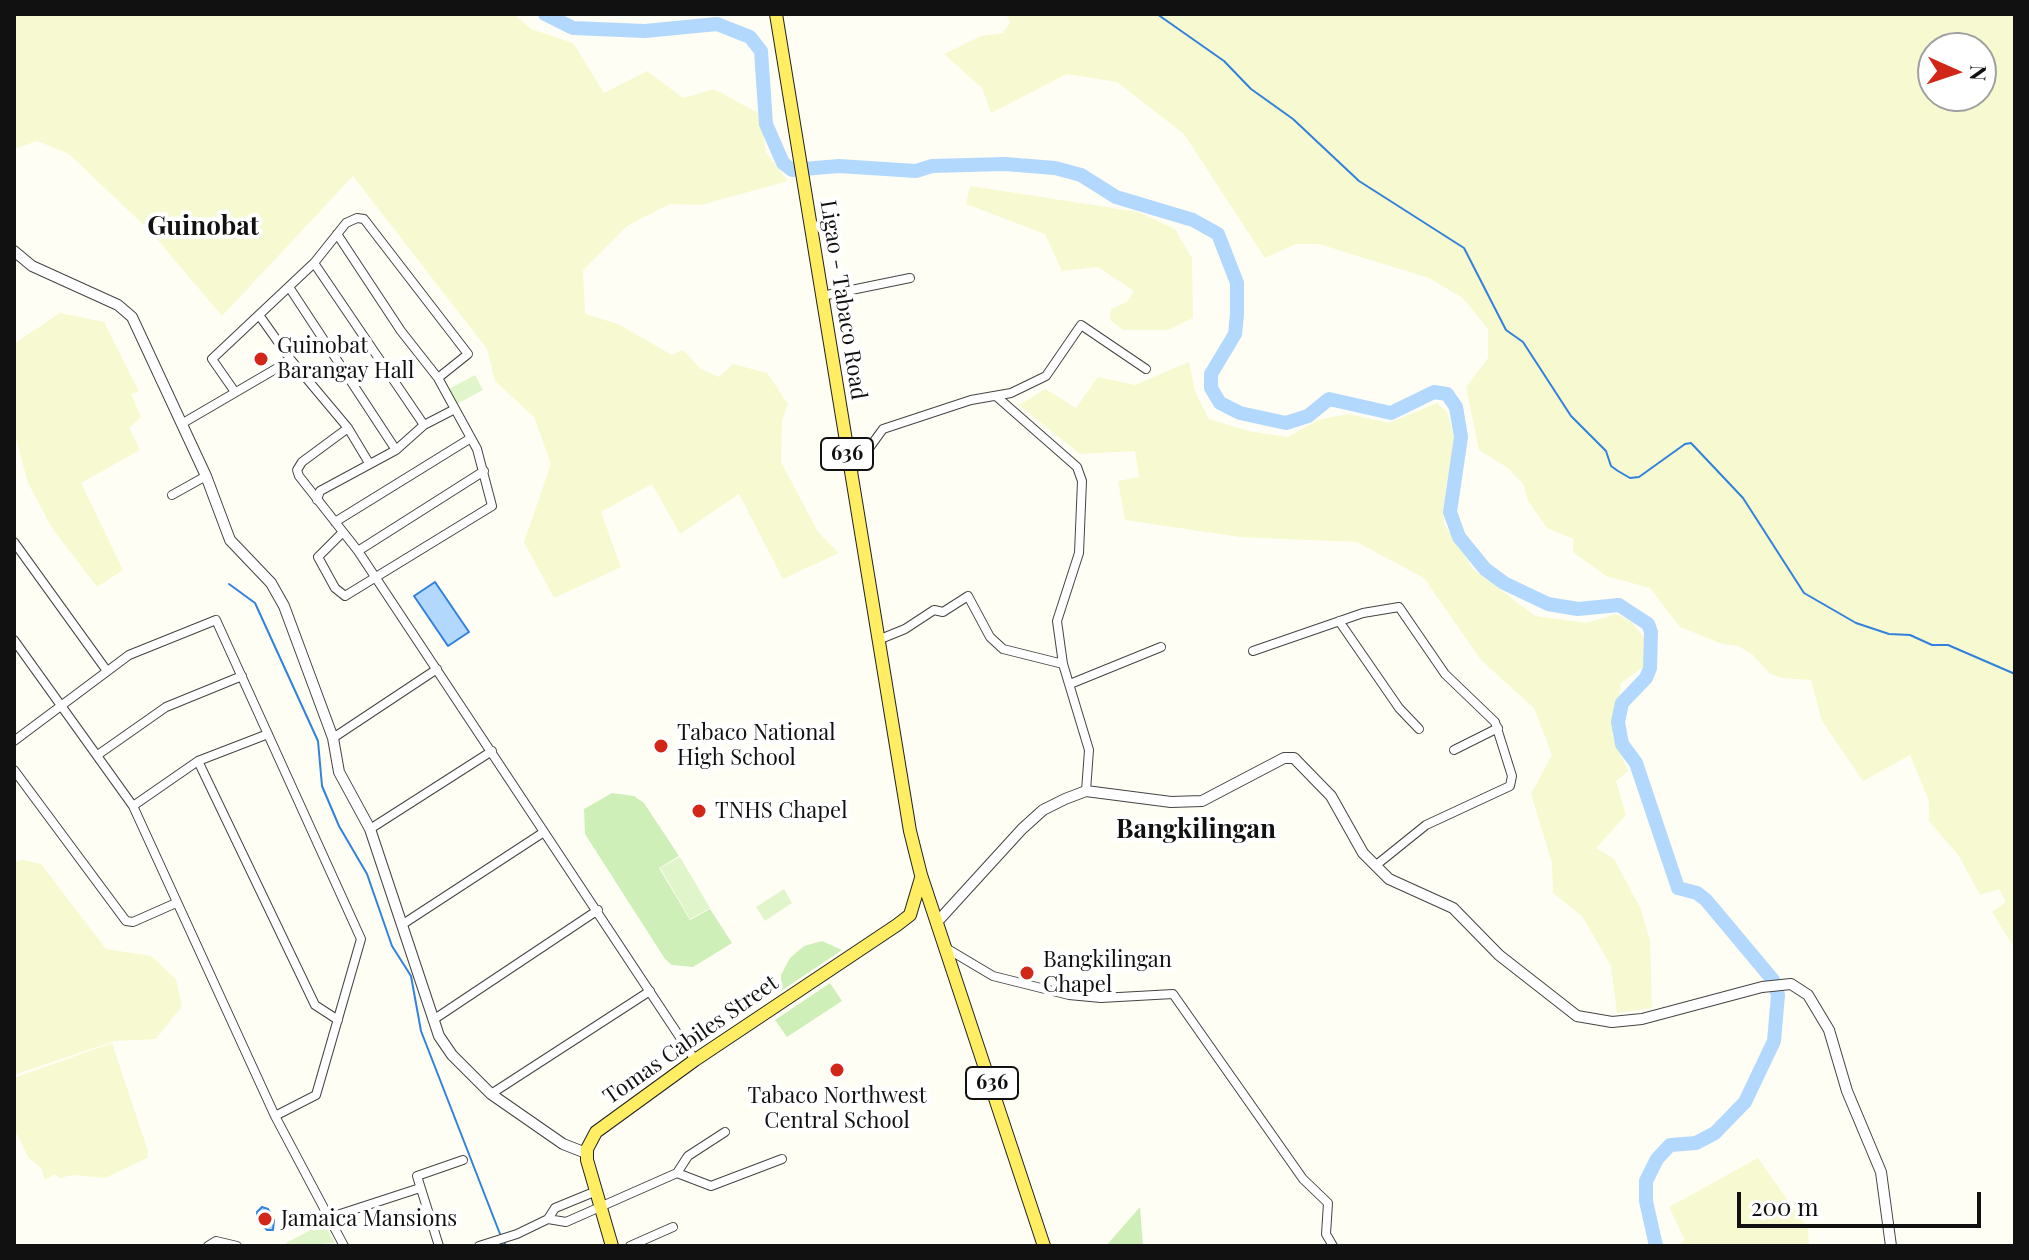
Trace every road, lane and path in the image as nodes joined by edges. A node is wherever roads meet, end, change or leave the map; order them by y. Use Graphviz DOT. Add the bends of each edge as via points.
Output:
graph roads {
  1 [pos="776,14"];
  2 [pos="337,234"];
  3 [pos="14,251"];
  4 [pos="314,263"];
  5 [pos="910,278"];
  6 [pos="289,287"];
  7 [pos="822,296"];
  8 [pos="259,315"];
  9 [pos="291,360"];
  10 [pos="1146,369"];
  11 [pos="438,378"];
  12 [pos="235,392"];
  13 [pos="996,396"];
  14 [pos="455,409"];
  15 [pos="183,423"];
  16 [pos="424,425"];
  17 [pos="348,428"];
  18 [pos="471,438"];
  19 [pos="396,450"];
  20 [pos="369,463"];
  21 [pos="484,471"];
  22 [pos="851,473"];
  23 [pos="206,476"];
  24 [pos="172,495"];
  25 [pos="317,500"];
  26 [pos="335,522"];
  27 [pos="342,533"];
  28 [pos="14,542"];
  29 [pos="358,551"];
  30 [pos="376,579"];
  31 [pos="1339,621"];
  32 [pos="14,640"];
  33 [pos="878,640"];
  34 [pos="1161,647"];
  35 [pos="1253,651"];
  36 [pos="1063,664"];
  37 [pos="437,669"];
  38 [pos="107,671"];
  39 [pos="242,676"];
  40 [pos="1070,684"];
  41 [pos="62,704"];
  42 [pos="1498,728"];
  43 [pos="1419,729"];
  44 [pos="268,734"];
  45 [pos="333,738"];
  46 [pos="14,741"];
  47 [pos="1454,750"];
  48 [pos="492,751"];
  49 [pos="99,754"];
  50 [pos="198,761"];
  51 [pos="14,770"];
  52 [pos="1086,791"];
  53 [pos="133,806"];
  54 [pos="370,829"];
  55 [pos="544,832"];
  56 [pos="1375,866"];
  57 [pos="921,875"];
  58 [pos="176,903"];
  59 [pos="598,910"];
  60 [pos="910,915"];
  61 [pos="938,921"];
  62 [pos="403,924"];
  63 [pos="945,948"];
  64 [pos="650,991"];
  65 [pos="338,1020"];
  66 [pos="433,1020"];
  67 [pos="695,1060"];
  68 [pos="491,1094"];
  69 [pos="275,1116"];
  70 [pos="725,1132"];
  71 [pos="586,1153"];
  72 [pos="782,1159"];
  73 [pos="463,1160"];
  74 [pos="677,1173"];
  75 [pos="420,1188"];
  76 [pos="594,1192"];
  77 [pos="600,1208"];
  78 [pos="328,1218"];
  79 [pos="548,1219"];
  80 [pos="673,1227"];
  81 [pos="208,1246"];
  82 [pos="237,1246"];
  83 [pos="344,1246"];
  84 [pos="439,1246"];
  85 [pos="479,1246"];
  86 [pos="612,1246"];
  87 [pos="630,1246"];
  88 [pos="1044,1246"];
  89 [pos="1333,1246"];
  90 [pos="1891,1246"];
  1 -- 7 [label="main road, Ligao - Tabaco Road / 636"];
  2 -- 4 [label="street"];
  2 -- 11 [label="street"];
  2 -- 11 [label="street" via="352,218 364,219 468,354"];
  3 -- 15 [label="street" via="32,266 126,310"];
  4 -- 6 [label="street"];
  4 -- 16 [label="street"];
  5 -- 7 [label="street"];
  6 -- 8 [label="street"];
  6 -- 19 [label="street"];
  7 -- 22 [label="main road, Ligao - Tabaco Road / 636"];
  8 -- 9 [label="street"];
  8 -- 12 [label="street" via="212,359"];
  9 -- 12 [label="street"];
  9 -- 17 [label="street"];
  10 -- 13 [label="street" via="1081,325 1046,376"];
  11 -- 14 [label="street"];
  12 -- 15 [label="street"];
  13 -- 22 [label="street" via="883,429"];
  13 -- 36 [label="street" via="1077,467 1082,481 1079,553 1057,621"];
  14 -- 16 [label="street"];
  14 -- 18 [label="street"];
  15 -- 23 [label="street"];
  16 -- 19 [label="street"];
  17 -- 20 [label="street"];
  17 -- 25 [label="street" via="298,468"];
  18 -- 21 [label="street"];
  18 -- 26 [label="street"];
  19 -- 20 [label="street"];
  20 -- 25 [label="street" via="320,491"];
  21 -- 29 [label="street"];
  21 -- 30 [label="street" via="492,506"];
  22 -- 33 [label="main road, Ligao - Tabaco Road / 636"];
  23 -- 24 [label="street"];
  23 -- 45 [label="street" via="230,540 271,583 284,606"];
  25 -- 26 [label="street"];
  26 -- 27 [label="street"];
  27 -- 29 [label="street"];
  27 -- 30 [label="street" via="318,557 335,588 345,596"];
  28 -- 38 [label="street"];
  29 -- 30 [label="street"];
  30 -- 37 [label="street"];
  31 -- 35 [label="street"];
  31 -- 42 [label="street" via="1399,607 1445,674"];
  31 -- 43 [label="street" via="1389,696"];
  32 -- 41 [label="street"];
  33 -- 36 [label="street" via="968,596 990,637 1003,649"];
  33 -- 57 [label="main road, Ligao - Tabaco Road / 636"];
  34 -- 40 [label="street"];
  36 -- 40 [label="street"];
  37 -- 45 [label="street"];
  37 -- 48 [label="street"];
  38 -- 39 [label="street" via="129,655 216,620"];
  38 -- 41 [label="street"];
  39 -- 44 [label="street"];
  39 -- 49 [label="street" via="166,707"];
  40 -- 52 [label="street" via="1089,750"];
  41 -- 46 [label="street"];
  41 -- 49 [label="street"];
  42 -- 47 [label="street"];
  42 -- 56 [label="street" via="1510,786 1426,825"];
  44 -- 50 [label="street"];
  44 -- 65 [label="street" via="361,939"];
  45 -- 54 [label="street" via="339,772"];
  48 -- 54 [label="street"];
  48 -- 55 [label="street"];
  49 -- 53 [label="street"];
  50 -- 53 [label="street"];
  50 -- 65 [label="street" via="315,1005"];
  51 -- 58 [label="street" via="126,921"];
  52 -- 56 [label="street" via="1202,801 1284,758 1294,758 1331,796"];
  52 -- 61 [label="street" via="1043,810"];
  53 -- 58 [label="street"];
  54 -- 62 [label="street"];
  55 -- 59 [label="street"];
  55 -- 62 [label="street"];
  56 -- 90 [label="street" via="1389,879 1453,908 1499,955 1577,1016 1612,1022 1642,1019 1791,984 1808,995 1829,1030 1847,1091 1881,1172"];
  57 -- 60 [label="main road, Ligao - Tabaco Road / 636"];
  57 -- 61 [label="main road, Ligao - Tabaco Road / 636"];
  58 -- 69 [label="street"];
  59 -- 64 [label="street"];
  59 -- 66 [label="street"];
  60 -- 61 [label="main road"];
  60 -- 67 [label="main road, Tomas Cabiles Street"];
  61 -- 63 [label="main road, 636"];
  62 -- 66 [label="street"];
  63 -- 88 [label="main road, 636"];
  63 -- 89 [label="street" via="993,976 1069,995 1173,994 1303,1179 1328,1203 1326,1234"];
  64 -- 67 [label="street"];
  64 -- 68 [label="street"];
  65 -- 69 [label="street" via="316,1095"];
  66 -- 68 [label="street" via="452,1055"];
  67 -- 71 [label="main road, Tomas Cabiles Street" via="607,1123"];
  68 -- 71 [label="street" via="563,1144"];
  69 -- 78 [label="street"];
  70 -- 74 [label="street" via="688,1156"];
  71 -- 76 [label="main road"];
  72 -- 74 [label="street" via="711,1186"];
  73 -- 75 [label="street" via="417,1176"];
  74 -- 77 [label="street"];
  75 -- 78 [label="street"];
  75 -- 84 [label="street"];
  76 -- 77 [label="main road"];
  76 -- 79 [label="street" via="555,1208"];
  77 -- 79 [label="street" via="566,1222"];
  77 -- 86 [label="main road"];
  78 -- 83 [label="street"];
  79 -- 85 [label="street"];
  80 -- 87 [label="street"];
  81 -- 82 [label="street" via="216,1241"];
}
